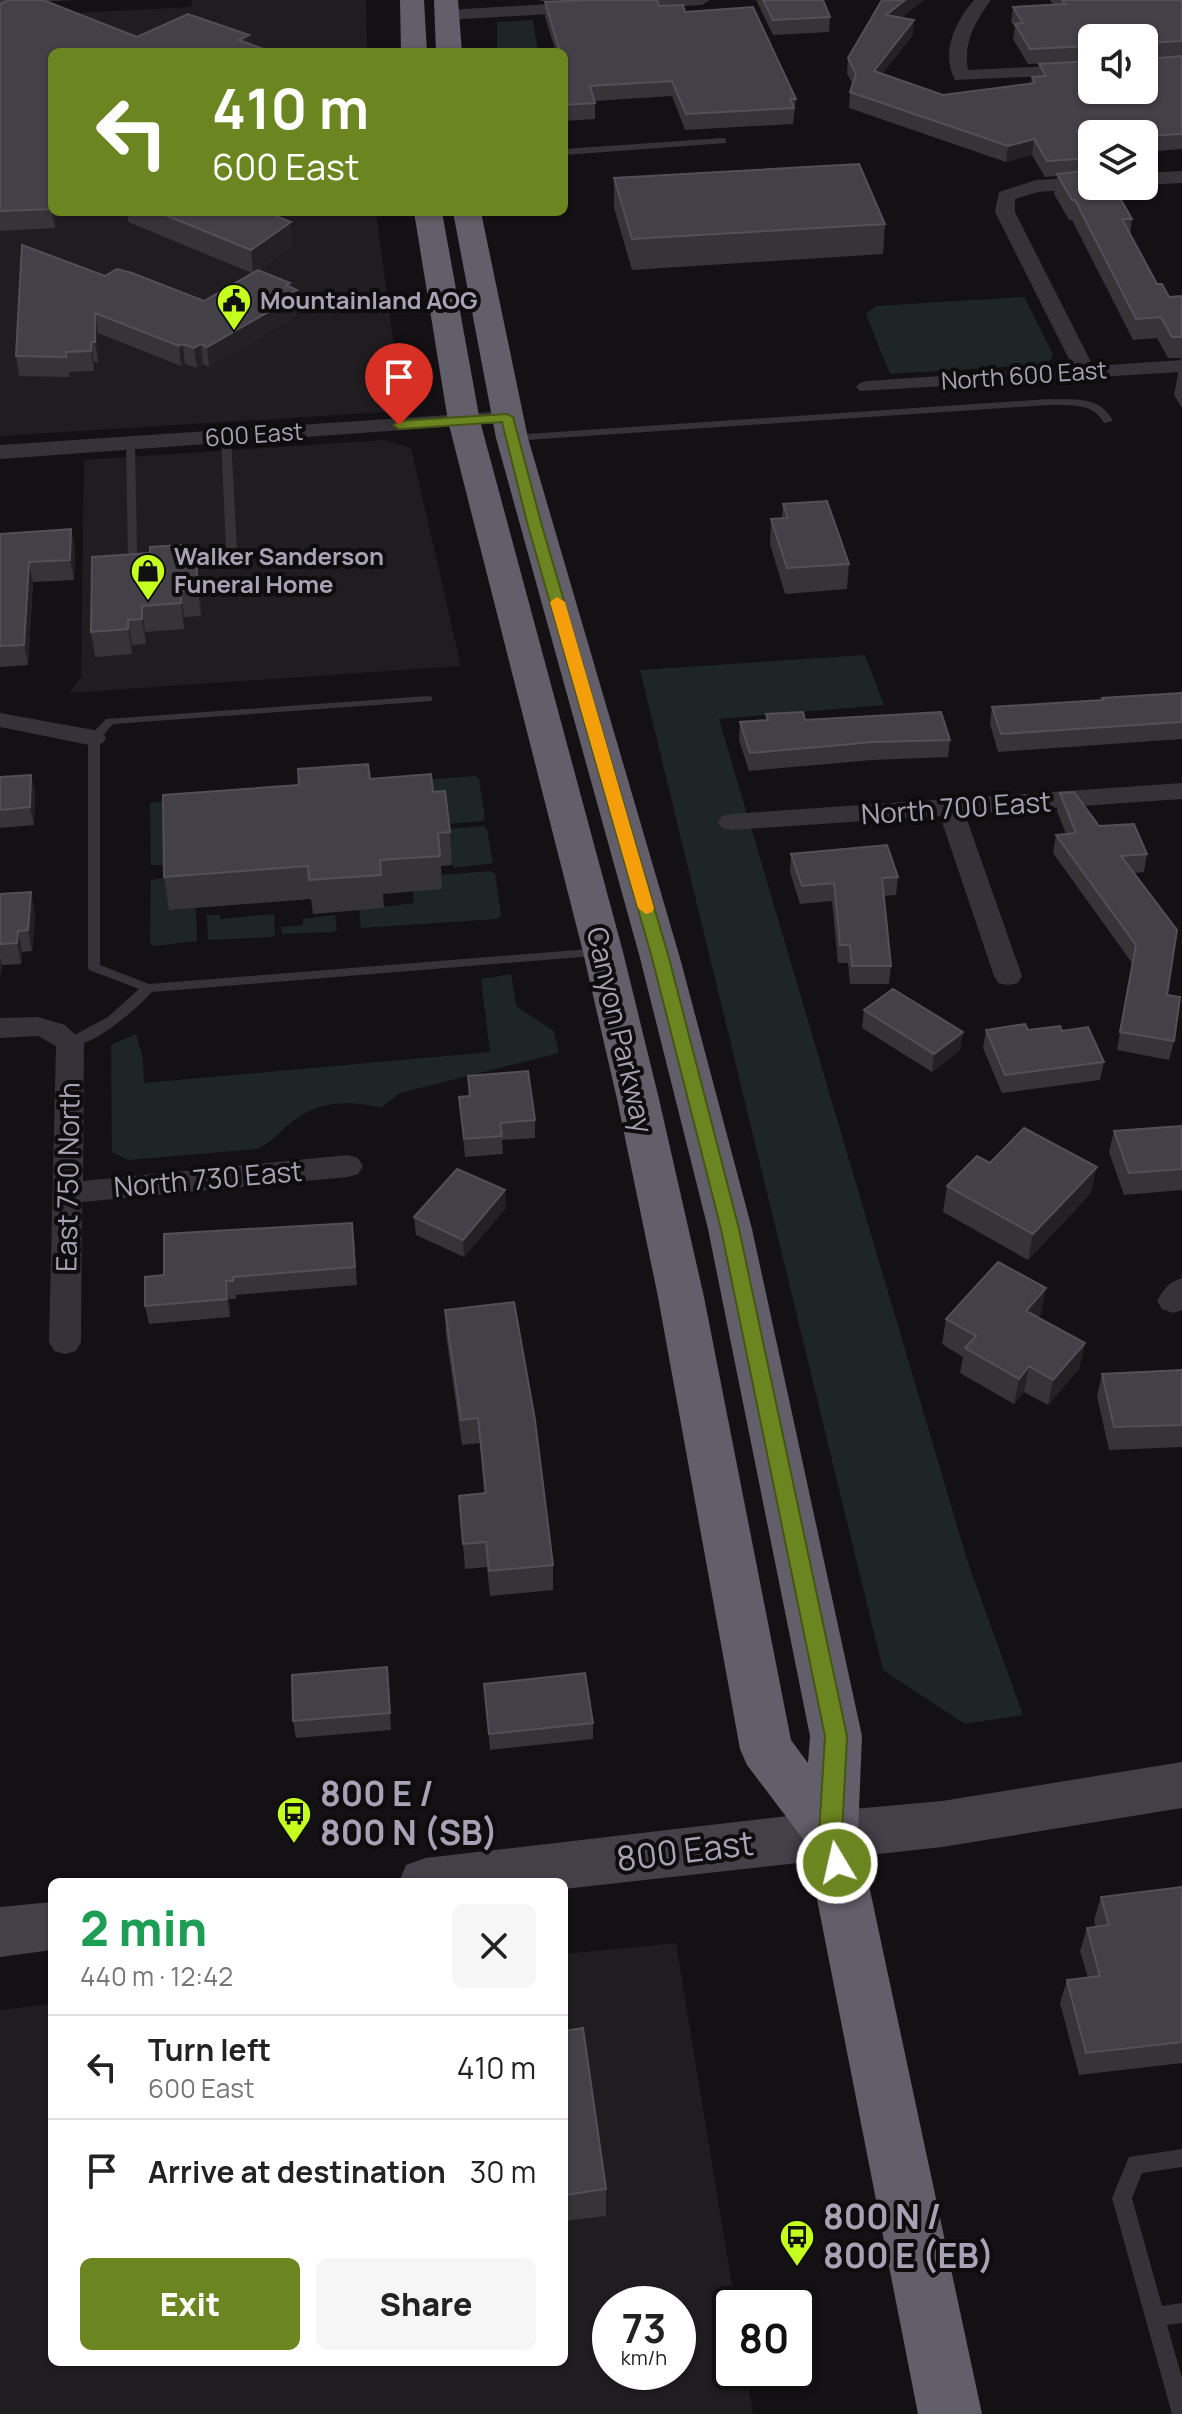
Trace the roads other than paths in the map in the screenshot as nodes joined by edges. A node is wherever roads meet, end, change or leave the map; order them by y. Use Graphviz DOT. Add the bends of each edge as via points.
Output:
graph roads {
  1 [pos="412,0"];
  2 [pos="702,0"];
  3 [pos="983,0"];
  4 [pos="447,7"];
  5 [pos="414,48"];
  6 [pos="449,48"];
  7 [pos="1078,70"];
  8 [pos="723,141"];
  9 [pos="568,152"];
  10 [pos="1182,177"];
  11 [pos="1158,178"];
  12 [pos="1078,184"];
  13 [pos="429,216"];
  14 [pos="468,216"];
  15 [pos="1182,366"];
  16 [pos="1086,372"];
  17 [pos="867,387"];
  18 [pos="464,421"];
  19 [pos="1108,421"];
  20 [pos="510,428"];
  21 [pos="226,437"];
  22 [pos="130,443"];
  23 [pos="0,452"];
  24 [pos="428,699"];
  25 [pos="0,720"];
  26 [pos="94,738"];
  27 [pos="1182,791"];
  28 [pos="951,810"];
  29 [pos="731,822"];
  30 [pos="603,952"];
  31 [pos="1008,976"];
  32 [pos="148,988"];
  33 [pos="0,1028"];
  34 [pos="58,1035"];
  35 [pos="348,1166"];
  36 [pos="67,1193"];
  37 [pos="65,1342"];
  38 [pos="1182,1785"];
  39 [pos="831,1834"];
  40 [pos="459,1878"];
  41 [pos="48,1926"];
  42 [pos="0,1932"];
  43 [pos="1182,2158"];
  44 [pos="1182,2313"];
  45 [pos="1155,2317"];
  46 [pos="950,2414"];
  47 [pos="1182,2414"];
  1 -- 5 [label="highway"];
  2 -- 4 [label="street"];
  3 -- 7 [label="street" via="962,29 957,63 961,76"];
  4 -- 6 [label="highway"];
  8 -- 9 [label="lane"];
  10 -- 11 [label="street"];
  12 -- 16 [label="street" via="1036,186 1006,196 1005,212"];
  13 -- 18 [label="highway, Canyon Parkway"];
  14 -- 20 [label="highway, Canyon Parkway"];
  15 -- 16 [label="street, North 600 East"];
  16 -- 17 [label="street, North 600 East"];
  18 -- 20 [label="street, 600 East"];
  18 -- 21 [label="street, 600 East"];
  18 -- 30 [label="highway, Canyon Parkway"];
  19 -- 20 [label="lane" via="1103,411 1085,403 1049,402"];
  20 -- 39 [label="highway, Canyon Parkway" via="660,958 730,1229 836,1736"];
  21 -- 22 [label="street, 600 East"];
  21 -- 22 [label="lane" via="233,548 229,551 132,554"];
  22 -- 23 [label="street, 600 East"];
  24 -- 26 [label="lane" via="110,721"];
  25 -- 26 [label="street"];
  26 -- 32 [label="lane" via="94,967"];
  27 -- 28 [label="street, North 700 East"];
  28 -- 29 [label="street, North 700 East"];
  28 -- 31 [label="street"];
  30 -- 32 [label="lane"];
  30 -- 39 [label="highway, Canyon Parkway" via="681,1297 766,1749"];
  32 -- 34 [label="lane" via="99,1031"];
  33 -- 34 [label="street" via="32,1025"];
  34 -- 36 [label="street, East 750 North"];
  35 -- 36 [label="street, North 730 East"];
  36 -- 37 [label="street, East 750 North"];
  38 -- 39 [label="main road, 800 East" via="942,1824"];
  39 -- 40 [label="main road, 800 East"];
  39 -- 46 [label="highway, Canyon Parkway"];
  41 -- 42 [label="main road"];
  43 -- 45 [label="lane" via="1136,2164 1122,2198"];
  44 -- 45 [label="lane"];
  45 -- 47 [label="lane"];
}
